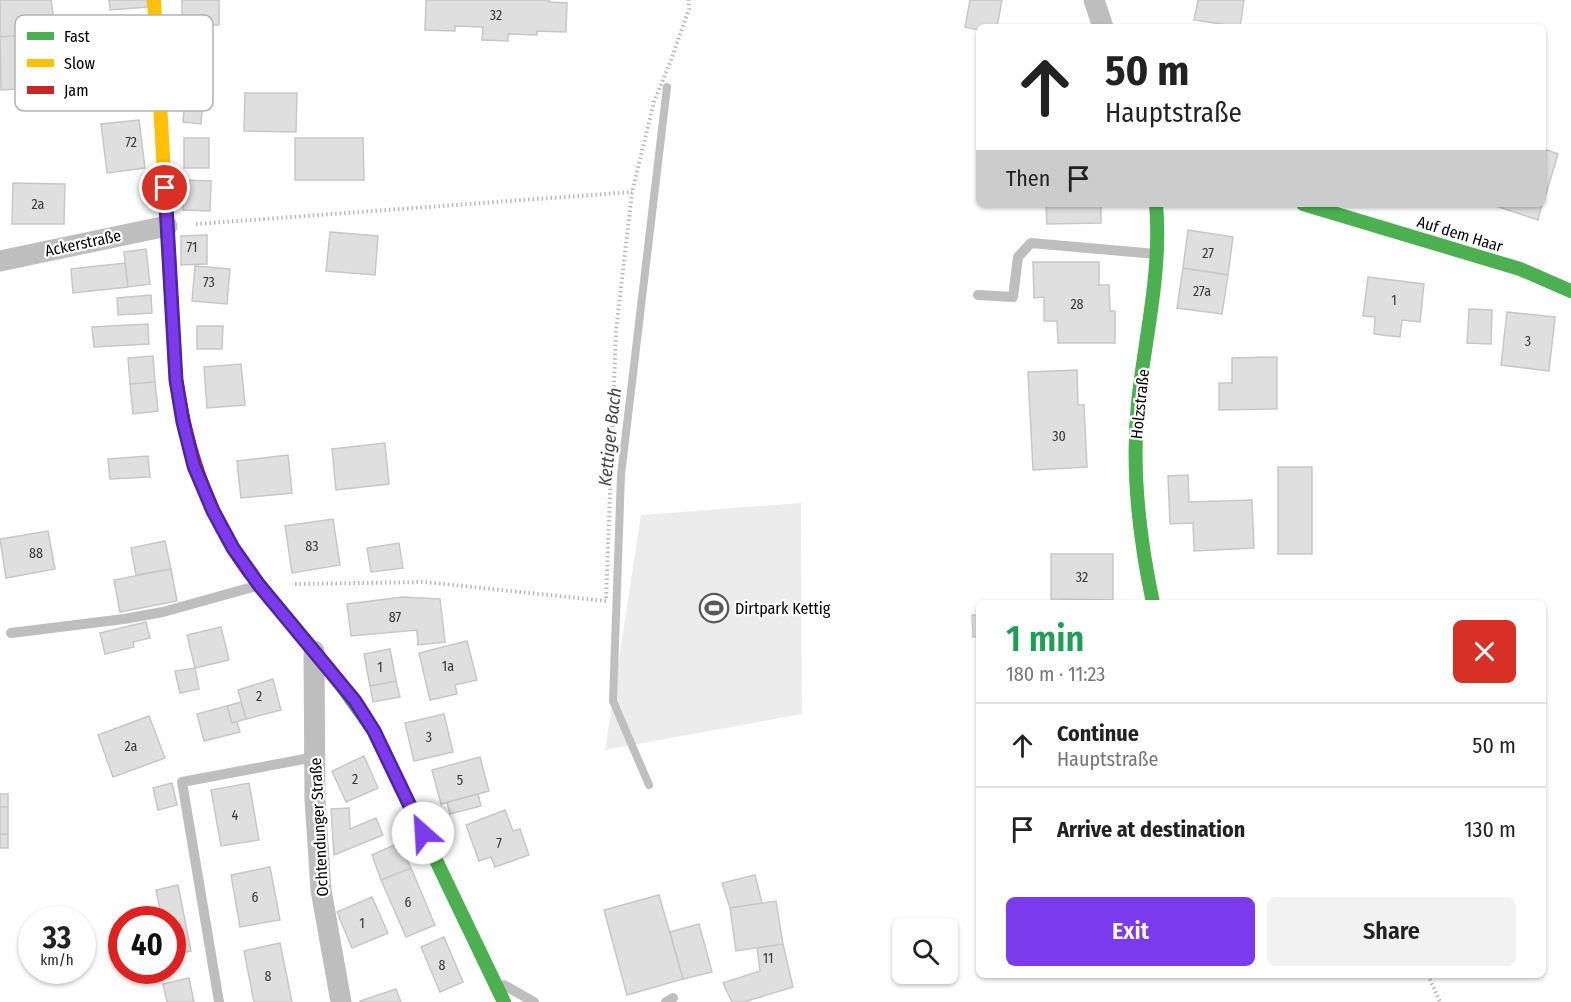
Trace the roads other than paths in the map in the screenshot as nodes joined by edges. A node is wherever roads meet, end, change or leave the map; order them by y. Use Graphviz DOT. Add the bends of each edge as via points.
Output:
graph roads {
  1 [pos="154,0"];
  2 [pos="1094,0"];
  3 [pos="155,15"];
  4 [pos="1102,24"];
  5 [pos="160,111"];
  6 [pos="1156,207"];
  7 [pos="1313,207"];
  8 [pos="167,226"];
  9 [pos="1159,254"];
  10 [pos="0,261"];
  11 [pos="1571,291"];
  12 [pos="978,295"];
  13 [pos="259,585"];
  14 [pos="1152,600"];
  15 [pos="11,633"];
  16 [pos="314,651"];
  17 [pos="315,757"];
  18 [pos="491,977"];
  19 [pos="219,1002"];
  20 [pos="341,1002"];
  21 [pos="504,1002"];
  22 [pos="534,1002"];
  1 -- 3 [label="street"];
  2 -- 4 [label="street"];
  5 -- 8 [label="street"];
  6 -- 9 [label="street, Holzstraße"];
  7 -- 11 [label="street, Auf dem Haar" via="1520,269"];
  8 -- 10 [label="street, Ackerstraße"];
  8 -- 13 [label="street" via="176,380 194,466 233,548"];
  9 -- 12 [label="lane" via="1030,243 1018,257 1013,297"];
  9 -- 14 [label="street, Holzstraße" via="1135,449 1138,513"];
  13 -- 15 [label="lane" via="163,612"];
  13 -- 16 [label="street"];
  16 -- 17 [label="street, Ochtendunger Straße"];
  16 -- 18 [label="street" via="374,731"];
  17 -- 19 [label="lane" via="182,782"];
  17 -- 20 [label="street, Ochtendunger Straße" via="321,890"];
  18 -- 21 [label="street"];
  18 -- 22 [label="lane"];
}
